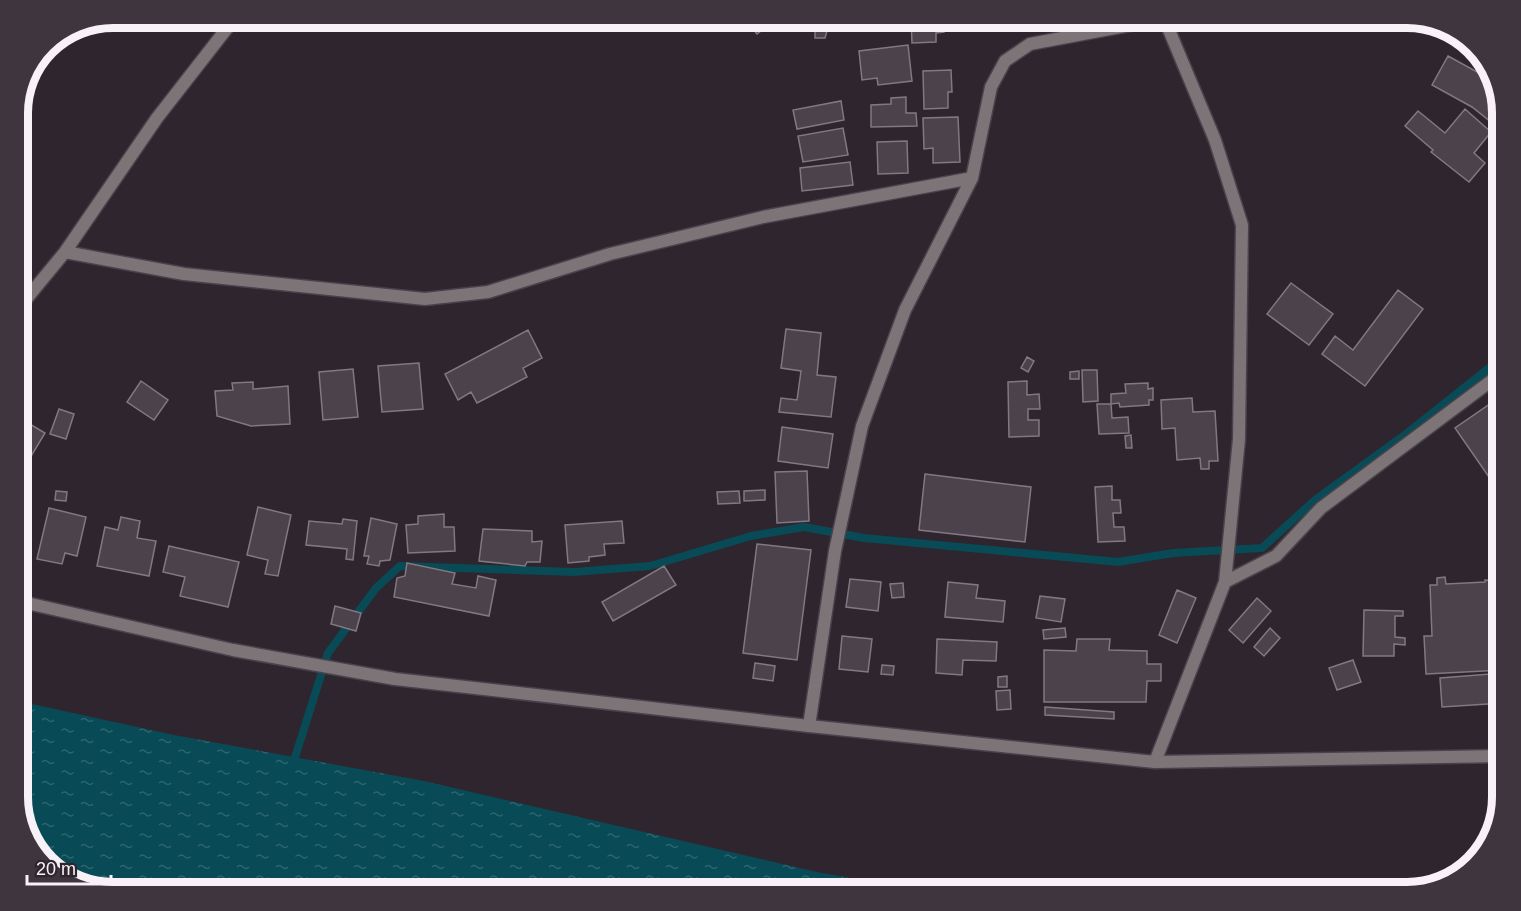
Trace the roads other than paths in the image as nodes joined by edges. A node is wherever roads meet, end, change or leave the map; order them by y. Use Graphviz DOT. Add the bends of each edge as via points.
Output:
graph roads {
  1 [pos="227,28"];
  2 [pos="1117,28"];
  3 [pos="1170,28"];
  4 [pos="972,178"];
  5 [pos="65,252"];
  6 [pos="29,296"];
  7 [pos="1492,380"];
  8 [pos="1225,582"];
  9 [pos="29,604"];
  10 [pos="809,726"];
  11 [pos="1492,756"];
  12 [pos="1155,762"];
  1 -- 5 [label="street" via="157,118"];
  2 -- 4 [label="street" via="1030,44 1005,61 991,87"];
  3 -- 8 [label="street" via="1215,140 1242,225 1239,439"];
  4 -- 5 [label="street" via="762,217 610,254 489,292 425,299 184,274"];
  4 -- 10 [label="street" via="905,310 862,426 835,551"];
  5 -- 6 [label="street"];
  7 -- 8 [label="street" via="1322,508 1276,556"];
  8 -- 12 [label="street"];
  9 -- 10 [label="street" via="233,650 395,679"];
  10 -- 12 [label="street"];
  11 -- 12 [label="street"];
}
